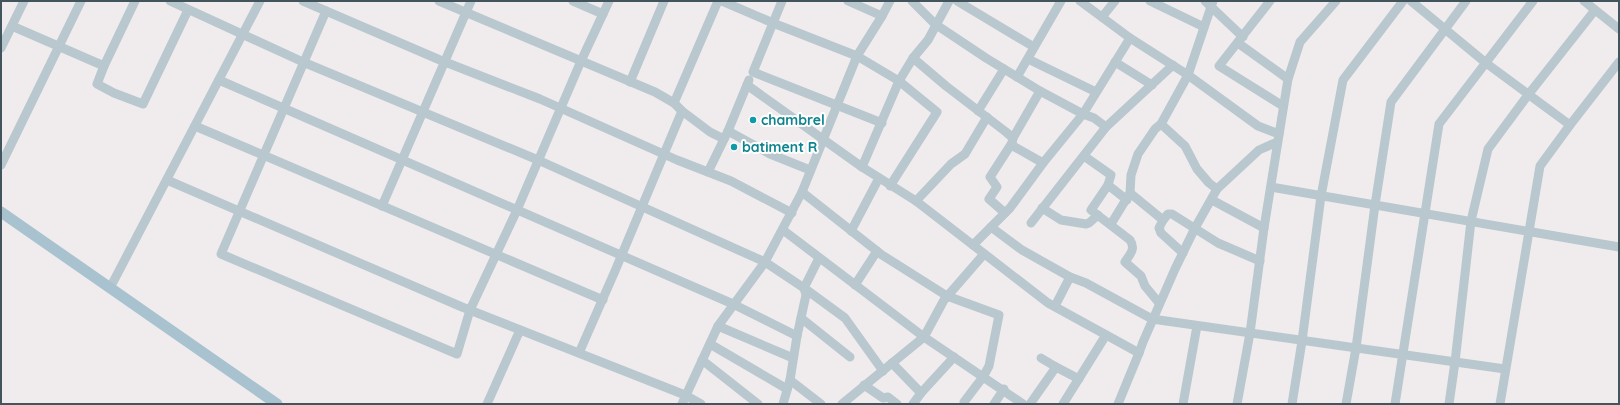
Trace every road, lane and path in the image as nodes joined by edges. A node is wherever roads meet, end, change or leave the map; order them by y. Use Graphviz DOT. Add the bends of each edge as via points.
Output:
graph roads {
  1 [pos="24,1"];
  2 [pos="81,1"];
  3 [pos="135,1"];
  4 [pos="170,1"];
  5 [pos="260,1"];
  6 [pos="303,1"];
  7 [pos="439,1"];
  8 [pos="471,1"];
  9 [pos="573,1"];
  10 [pos="609,1"];
  11 [pos="664,1"];
  12 [pos="718,1"];
  13 [pos="722,1"];
  14 [pos="782,1"];
  15 [pos="848,1"];
  16 [pos="890,1"];
  17 [pos="912,1"];
  18 [pos="949,1"];
  19 [pos="957,1"];
  20 [pos="1061,1"];
  21 [pos="1080,1"];
  22 [pos="1115,1"];
  23 [pos="1150,1"];
  24 [pos="1257,1"];
  25 [pos="1403,1"];
  26 [pos="1411,1"];
  27 [pos="1466,1"];
  28 [pos="1533,1"];
  29 [pos="1584,1"];
  30 [pos="1334,2"];
  31 [pos="1210,3"];
  32 [pos="1268,4"];
  33 [pos="188,10"];
  34 [pos="1595,10"];
  35 [pos="326,11"];
  36 [pos="466,12"];
  37 [pos="603,14"];
  38 [pos="882,16"];
  39 [pos="1102,17"];
  40 [pos="773,23"];
  41 [pos="935,24"];
  42 [pos="12,26"];
  43 [pos="1204,27"];
  44 [pos="1444,28"];
  45 [pos="1619,29"];
  46 [pos="243,35"];
  47 [pos="1130,38"];
  48 [pos="1241,40"];
  49 [pos="58,47"];
  50 [pos="1034,47"];
  51 [pos="1,48"];
  52 [pos="857,56"];
  53 [pos="912,58"];
  54 [pos="1028,59"];
  55 [pos="580,61"];
  56 [pos="304,62"];
  57 [pos="445,62"];
  58 [pos="1115,62"];
  59 [pos="1619,62"];
  60 [pos="1486,63"];
  61 [pos="1173,65"];
  62 [pos="104,66"];
  63 [pos="1004,69"];
  64 [pos="753,72"];
  65 [pos="1188,76"];
  66 [pos="1017,77"];
  67 [pos="1288,79"];
  68 [pos="219,80"];
  69 [pos="630,82"];
  70 [pos="899,82"];
  71 [pos="747,85"];
  72 [pos="1152,85"];
  73 [pos="1040,91"];
  74 [pos="1096,92"];
  75 [pos="1528,95"];
  76 [pos="674,103"];
  77 [pos="837,104"];
  78 [pos="1283,106"];
  79 [pos="283,108"];
  80 [pos="561,108"];
  81 [pos="682,111"];
  82 [pos="978,111"];
  83 [pos="424,113"];
  84 [pos="1083,114"];
  85 [pos="987,117"];
  86 [pos="882,123"];
  87 [pos="1161,124"];
  88 [pos="1570,125"];
  89 [pos="195,126"];
  90 [pos="1106,127"];
  91 [pos="726,135"];
  92 [pos="822,138"];
  93 [pos="1278,138"];
  94 [pos="1012,141"];
  95 [pos="664,154"];
  96 [pos="264,156"];
  97 [pos="1084,156"];
  98 [pos="403,160"];
  99 [pos="538,160"];
  100 [pos="1043,163"];
  101 [pos="1,165"];
  102 [pos="862,167"];
  103 [pos="810,170"];
  104 [pos="708,172"];
  105 [pos="879,178"];
  106 [pos="167,180"];
  107 [pos="1108,185"];
  108 [pos="890,186"];
  109 [pos="1271,188"];
  110 [pos="1217,190"];
  111 [pos="802,192"];
  112 [pos="1129,196"];
  113 [pos="1321,196"];
  114 [pos="916,200"];
  115 [pos="1212,200"];
  116 [pos="1375,205"];
  117 [pos="382,206"];
  118 [pos="642,207"];
  119 [pos="1042,208"];
  120 [pos="517,210"];
  121 [pos="1,212"];
  122 [pos="240,212"];
  123 [pos="792,213"];
  124 [pos="1005,214"];
  125 [pos="1426,214"];
  126 [pos="1098,215"];
  127 [pos="1163,220"];
  128 [pos="1471,221"];
  129 [pos="1031,223"];
  130 [pos="1111,224"];
  131 [pos="991,227"];
  132 [pos="1195,228"];
  133 [pos="1264,228"];
  134 [pos="782,230"];
  135 [pos="851,230"];
  136 [pos="1529,231"];
  137 [pos="973,245"];
  138 [pos="1619,247"];
  139 [pos="877,251"];
  140 [pos="1183,253"];
  141 [pos="496,254"];
  142 [pos="984,254"];
  143 [pos="622,256"];
  144 [pos="819,258"];
  145 [pos="1260,261"];
  146 [pos="765,262"];
  147 [pos="1070,278"];
  148 [pos="855,285"];
  149 [pos="110,288"];
  150 [pos="804,288"];
  151 [pos="947,296"];
  152 [pos="602,300"];
  153 [pos="1159,303"];
  154 [pos="733,304"];
  155 [pos="1054,306"];
  156 [pos="470,310"];
  157 [pos="801,318"];
  158 [pos="1152,319"];
  159 [pos="718,326"];
  160 [pos="1198,326"];
  161 [pos="520,330"];
  162 [pos="1250,333"];
  163 [pos="1106,335"];
  164 [pos="797,336"];
  165 [pos="924,336"];
  166 [pos="1302,341"];
  167 [pos="710,344"];
  168 [pos="1356,348"];
  169 [pos="579,353"];
  170 [pos="1140,353"];
  171 [pos="1404,355"];
  172 [pos="850,357"];
  173 [pos="954,357"];
  174 [pos="793,358"];
  175 [pos="1041,358"];
  176 [pos="702,360"];
  177 [pos="1456,362"];
  178 [pos="892,363"];
  179 [pos="1056,367"];
  180 [pos="882,370"];
  181 [pos="1505,370"];
  182 [pos="983,377"];
  183 [pos="1079,379"];
  184 [pos="789,384"];
  185 [pos="864,385"];
  186 [pos="1004,390"];
  187 [pos="922,393"];
  188 [pos="684,400"];
  189 [pos="964,402"];
  190 [pos="917,403"];
  191 [pos="277,404"];
  192 [pos="487,404"];
  193 [pos="701,404"];
  194 [pos="758,404"];
  195 [pos="783,404"];
  196 [pos="821,404"];
  197 [pos="842,404"];
  198 [pos="897,404"];
  199 [pos="994,404"];
  200 [pos="1023,404"];
  201 [pos="1030,404"];
  202 [pos="1063,404"];
  203 [pos="1118,404"];
  204 [pos="1183,404"];
  205 [pos="1237,404"];
  206 [pos="1292,404"];
  207 [pos="1346,404"];
  208 [pos="1396,404"];
  209 [pos="1449,404"];
  210 [pos="1500,404"];
  1 -- 42 [label="street"];
  2 -- 49 [label="street"];
  3 -- 62 [label="street"];
  4 -- 33 [label="street"];
  5 -- 46 [label="street"];
  6 -- 35 [label="street"];
  7 -- 36 [label="street"];
  8 -- 36 [label="street"];
  9 -- 37 [label="street"];
  10 -- 37 [label="street"];
  11 -- 69 [label="street"];
  12 -- 76 [label="street"];
  13 -- 40 [label="street"];
  14 -- 40 [label="street"];
  15 -- 38 [label="street"];
  16 -- 38 [label="street"];
  17 -- 41 [label="street"];
  18 -- 41 [label="street"];
  19 -- 50 [label="street"];
  20 -- 50 [label="street"];
  21 -- 39 [label="street"];
  22 -- 39 [label="street"];
  23 -- 43 [label="street"];
  24 -- 32 [label="street"];
  25 -- 113 [label="street" via="1343,80"];
  26 -- 44 [label="street"];
  27 -- 44 [label="street"];
  28 -- 60 [label="street"];
  29 -- 34 [label="street"];
  30 -- 67 [label="street" via="1300,42"];
  31 -- 43 [label="street"];
  31 -- 48 [label="street"];
  32 -- 48 [label="street"];
  33 -- 46 [label="street"];
  33 -- 62 [label="street" via="143,104 97,84"];
  34 -- 45 [label="street"];
  34 -- 75 [label="street"];
  35 -- 56 [label="street"];
  35 -- 57 [label="street"];
  36 -- 55 [label="street"];
  36 -- 57 [label="street"];
  37 -- 55 [label="street"];
  38 -- 52 [label="street"];
  39 -- 47 [label="street"];
  40 -- 52 [label="street"];
  40 -- 64 [label="street"];
  41 -- 53 [label="street" via="928,40"];
  41 -- 63 [label="street"];
  42 -- 49 [label="street"];
  42 -- 51 [label="street"];
  43 -- 65 [label="street"];
  44 -- 60 [label="street"];
  44 -- 116 [label="street" via="1391,102"];
  46 -- 56 [label="street"];
  46 -- 68 [label="street"];
  47 -- 58 [label="street"];
  47 -- 61 [label="street"];
  48 -- 67 [label="street"];
  48 -- 78 [label="street" via="1219,66"];
  49 -- 62 [label="street"];
  49 -- 101 [label="street"];
  50 -- 54 [label="street"];
  52 -- 70 [label="street"];
  52 -- 77 [label="street"];
  53 -- 70 [label="street"];
  53 -- 82 [label="street"];
  54 -- 66 [label="street"];
  54 -- 74 [label="street"];
  55 -- 69 [label="street"];
  55 -- 80 [label="street"];
  56 -- 79 [label="street"];
  56 -- 83 [label="street"];
  57 -- 80 [label="street"];
  57 -- 83 [label="street"];
  58 -- 72 [label="street"];
  58 -- 74 [label="street"];
  59 -- 88 [label="street"];
  60 -- 75 [label="street"];
  60 -- 125 [label="street" via="1439,124"];
  61 -- 65 [label="street"];
  61 -- 72 [label="street"];
  63 -- 66 [label="street"];
  63 -- 82 [label="street"];
  64 -- 71 [label="street"];
  64 -- 77 [label="street"];
  65 -- 87 [label="street"];
  65 -- 93 [label="street"];
  66 -- 73 [label="street"];
  67 -- 78 [label="street"];
  68 -- 79 [label="street"];
  68 -- 89 [label="street"];
  69 -- 76 [label="street"];
  70 -- 86 [label="street"];
  70 -- 108 [label="street" via="937,112"];
  71 -- 91 [label="street"];
  71 -- 92 [label="street"];
  72 -- 90 [label="street"];
  73 -- 84 [label="street"];
  73 -- 94 [label="street"];
  74 -- 84 [label="street"];
  75 -- 88 [label="street"];
  75 -- 128 [label="street" via="1488,149"];
  76 -- 81 [label="street"];
  77 -- 86 [label="street"];
  77 -- 92 [label="street"];
  78 -- 93 [label="street"];
  79 -- 96 [label="street"];
  79 -- 98 [label="street"];
  80 -- 95 [label="street"];
  80 -- 99 [label="street"];
  81 -- 91 [label="street" via="710,132"];
  81 -- 95 [label="street"];
  82 -- 85 [label="street"];
  83 -- 98 [label="street"];
  83 -- 99 [label="street"];
  84 -- 90 [label="street"];
  84 -- 100 [label="street"];
  85 -- 94 [label="street"];
  85 -- 114 [label="street" via="965,154 951,164"];
  86 -- 102 [label="street"];
  87 -- 110 [label="street" via="1185,146 1197,169"];
  87 -- 112 [label="street" via="1138,154 1131,175"];
  88 -- 136 [label="street" via="1540,166"];
  89 -- 96 [label="street"];
  89 -- 106 [label="street"];
  90 -- 97 [label="street"];
  91 -- 103 [label="street"];
  91 -- 104 [label="street"];
  92 -- 102 [label="street"];
  92 -- 103 [label="street"];
  93 -- 109 [label="street"];
  93 -- 110 [label="street" via="1260,150"];
  94 -- 100 [label="street" via="1013,146"];
  94 -- 124 [label="street" via="990,177 997,187 989,199"];
  95 -- 104 [label="street"];
  95 -- 118 [label="street"];
  96 -- 117 [label="street"];
  96 -- 122 [label="street"];
  97 -- 107 [label="street" via="1111,175"];
  97 -- 119 [label="street"];
  98 -- 117 [label="street"];
  98 -- 120 [label="street"];
  99 -- 118 [label="street"];
  99 -- 120 [label="street"];
  100 -- 124 [label="street"];
  102 -- 105 [label="street"];
  103 -- 111 [label="street"];
  104 -- 123 [label="street"];
  105 -- 108 [label="street"];
  105 -- 135 [label="street"];
  106 -- 122 [label="street"];
  106 -- 149 [label="street"];
  107 -- 112 [label="street"];
  107 -- 126 [label="street" via="1091,210"];
  108 -- 114 [label="street"];
  109 -- 113 [label="street"];
  109 -- 133 [label="street"];
  110 -- 115 [label="street"];
  111 -- 123 [label="street"];
  111 -- 135 [label="street"];
  112 -- 127 [label="street"];
  112 -- 130 [label="street"];
  113 -- 116 [label="street"];
  113 -- 166 [label="street"];
  114 -- 137 [label="street"];
  115 -- 132 [label="street"];
  115 -- 133 [label="street"];
  116 -- 125 [label="street"];
  116 -- 168 [label="street"];
  117 -- 141 [label="street"];
  118 -- 143 [label="street"];
  118 -- 146 [label="street"];
  119 -- 126 [label="street" via="1061,220 1086,224"];
  119 -- 129 [label="street"];
  120 -- 141 [label="street"];
  120 -- 143 [label="street"];
  121 -- 149 [label="main road"];
  122 -- 156 [label="street"];
  122 -- 156 [label="street" via="221,254 457,354"];
  123 -- 134 [label="street"];
  124 -- 131 [label="street"];
  125 -- 128 [label="street"];
  125 -- 171 [label="street"];
  126 -- 130 [label="street"];
  127 -- 132 [label="street" via="1168,214 1172,214"];
  127 -- 140 [label="street" via="1159,228 1161,233"];
  128 -- 136 [label="street"];
  128 -- 177 [label="street"];
  130 -- 153 [label="street" via="1133,244 1133,250 1125,262 1141,276 1145,286"];
  131 -- 137 [label="street"];
  131 -- 147 [label="street" via="1022,250"];
  132 -- 140 [label="street"];
  132 -- 145 [label="street" via="1218,243"];
  133 -- 145 [label="street"];
  134 -- 144 [label="street"];
  134 -- 146 [label="street"];
  135 -- 139 [label="street"];
  136 -- 138 [label="street"];
  136 -- 181 [label="street"];
  137 -- 142 [label="street"];
  139 -- 148 [label="street"];
  139 -- 151 [label="street"];
  140 -- 153 [label="street"];
  141 -- 152 [label="street"];
  141 -- 156 [label="street"];
  142 -- 151 [label="street"];
  142 -- 155 [label="street"];
  143 -- 152 [label="street"];
  143 -- 154 [label="street"];
  144 -- 148 [label="street"];
  144 -- 150 [label="street"];
  145 -- 162 [label="street"];
  146 -- 150 [label="street"];
  146 -- 154 [label="street"];
  147 -- 155 [label="street"];
  147 -- 158 [label="street" via="1086,283"];
  148 -- 165 [label="street"];
  149 -- 191 [label="main road"];
  150 -- 157 [label="street" via="806,294"];
  150 -- 180 [label="street" via="845,318"];
  151 -- 165 [label="street"];
  151 -- 182 [label="street" via="999,315 990,366"];
  152 -- 169 [label="street"];
  153 -- 158 [label="street"];
  154 -- 159 [label="street"];
  154 -- 164 [label="street"];
  155 -- 163 [label="street"];
  156 -- 161 [label="street"];
  157 -- 164 [label="street"];
  157 -- 172 [label="street"];
  158 -- 160 [label="street"];
  158 -- 170 [label="street"];
  159 -- 167 [label="street"];
  159 -- 174 [label="street"];
  160 -- 162 [label="street"];
  160 -- 204 [label="street"];
  161 -- 169 [label="street"];
  161 -- 192 [label="street"];
  162 -- 166 [label="street"];
  162 -- 205 [label="street"];
  163 -- 170 [label="street"];
  163 -- 183 [label="street"];
  164 -- 174 [label="street"];
  165 -- 173 [label="street"];
  165 -- 178 [label="street"];
  166 -- 168 [label="street"];
  166 -- 206 [label="street"];
  167 -- 176 [label="street"];
  167 -- 184 [label="street"];
  168 -- 171 [label="street"];
  168 -- 207 [label="street"];
  169 -- 188 [label="street"];
  170 -- 203 [label="street"];
  171 -- 177 [label="street"];
  171 -- 208 [label="street"];
  173 -- 182 [label="street"];
  173 -- 187 [label="street"];
  174 -- 184 [label="street"];
  175 -- 179 [label="street"];
  176 -- 188 [label="street"];
  176 -- 194 [label="street"];
  177 -- 181 [label="street"];
  177 -- 209 [label="street"];
  178 -- 180 [label="street"];
  178 -- 187 [label="street"];
  179 -- 183 [label="street"];
  179 -- 201 [label="street"];
  180 -- 185 [label="street"];
  181 -- 210 [label="street"];
  182 -- 186 [label="street"];
  182 -- 189 [label="street"];
  183 -- 202 [label="street"];
  184 -- 195 [label="street"];
  184 -- 196 [label="street"];
  185 -- 197 [label="street"];
  185 -- 198 [label="street"];
  186 -- 199 [label="street"];
  186 -- 200 [label="street"];
  187 -- 190 [label="street"];
  188 -- 193 [label="street"];
}
